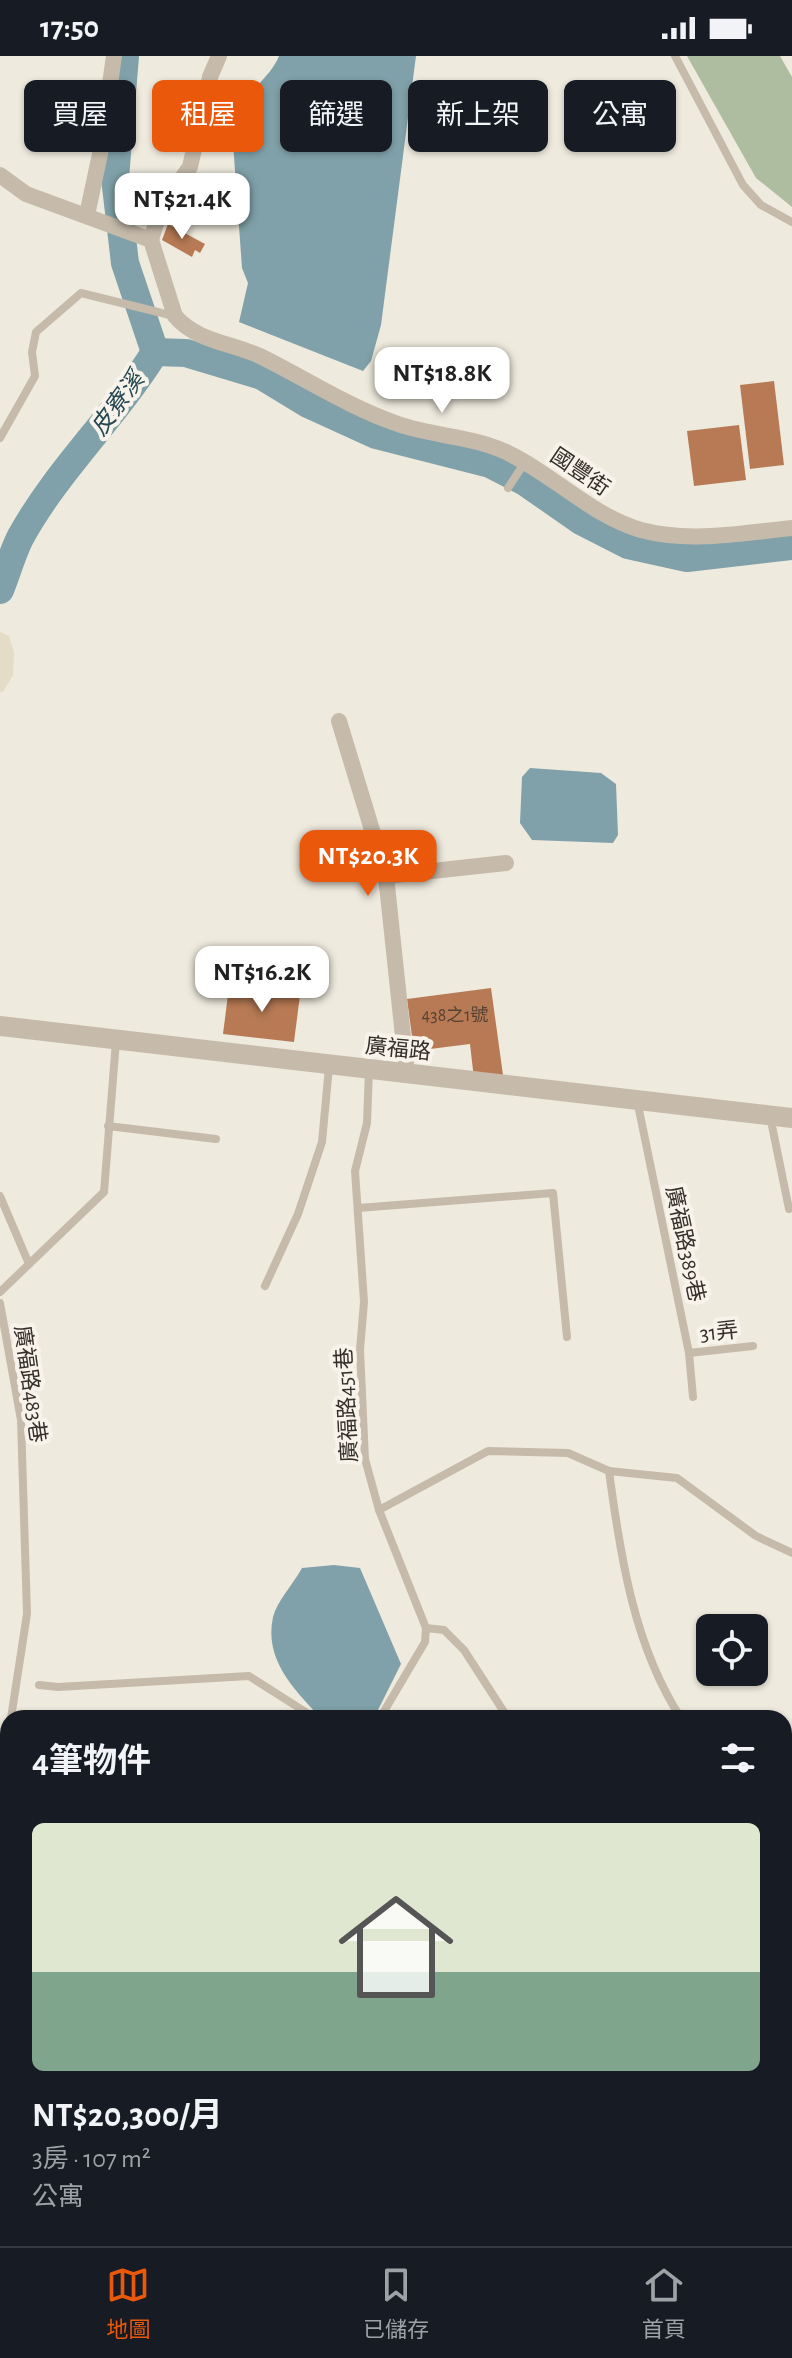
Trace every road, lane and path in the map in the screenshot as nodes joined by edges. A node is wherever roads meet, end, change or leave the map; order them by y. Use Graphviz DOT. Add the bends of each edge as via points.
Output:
graph roads {
  1 [pos="114,56"];
  2 [pos="219,56"];
  3 [pos="675,56"];
  4 [pos="0,175"];
  5 [pos="87,215"];
  6 [pos="792,222"];
  7 [pos="147,238"];
  8 [pos="172,315"];
  9 [pos="0,438"];
  10 [pos="525,462"];
  11 [pos="508,488"];
  12 [pos="792,528"];
  13 [pos="339,721"];
  14 [pos="506,863"];
  15 [pos="386,876"];
  16 [pos="0,1026"];
  17 [pos="116,1040"];
  18 [pos="329,1067"];
  19 [pos="369,1070"];
  20 [pos="407,1074"];
  21 [pos="637,1099"];
  22 [pos="770,1115"];
  23 [pos="792,1118"];
  24 [pos="108,1126"];
  25 [pos="216,1139"];
  26 [pos="0,1196"];
  27 [pos="358,1208"];
  28 [pos="789,1209"];
  29 [pos="29,1264"];
  30 [pos="265,1286"];
  31 [pos="0,1292"];
  32 [pos="0,1303"];
  33 [pos="567,1337"];
  34 [pos="753,1346"];
  35 [pos="689,1353"];
  36 [pos="693,1397"];
  37 [pos="609,1471"];
  38 [pos="379,1510"];
  39 [pos="792,1553"];
  40 [pos="426,1628"];
  41 [pos="39,1685"];
  42 [pos="12,1710"];
  43 [pos="302,1710"];
  44 [pos="385,1710"];
  45 [pos="503,1710"];
  46 [pos="677,1710"];
  1 -- 5 [label="street"];
  2 -- 7 [label="street" via="190,167 161,207"];
  3 -- 6 [label="lane" via="743,185 761,205"];
  4 -- 5 [label="street" via="26,194"];
  5 -- 7 [label="street"];
  7 -- 8 [label="street"];
  8 -- 9 [label="lane" via="81,293 36,332 35,376"];
  8 -- 10 [label="street, 國豐街" via="203,337 262,357 357,409 401,426 500,449"];
  10 -- 11 [label="lane"];
  10 -- 12 [label="street, 國豐街" via="612,520 643,530 708,536"];
  13 -- 15 [label="street"];
  14 -- 15 [label="street"];
  15 -- 20 [label="street"];
  16 -- 17 [label="street, 廣福路"];
  17 -- 18 [label="street, 廣福路"];
  17 -- 24 [label="lane"];
  18 -- 19 [label="street, 廣福路"];
  18 -- 30 [label="lane" via="322,1142 298,1214"];
  19 -- 20 [label="street, 廣福路"];
  19 -- 27 [label="lane, 廣福路451巷" via="367,1123 355,1171"];
  20 -- 21 [label="street, 廣福路"];
  21 -- 22 [label="street, 廣福路"];
  21 -- 35 [label="lane, 廣福路389巷"];
  22 -- 23 [label="street, 廣福路"];
  22 -- 28 [label="lane"];
  24 -- 25 [label="lane"];
  24 -- 29 [label="lane" via="104,1192"];
  26 -- 29 [label="lane"];
  27 -- 33 [label="lane" via="553,1193"];
  27 -- 38 [label="lane, 廣福路451巷" via="365,1459"];
  29 -- 31 [label="lane"];
  32 -- 42 [label="lane, 廣福路483巷" via="21,1420 27,1614"];
  34 -- 35 [label="lane, 31弄"];
  35 -- 36 [label="lane, 廣福路389巷"];
  37 -- 38 [label="lane" via="568,1453 488,1451"];
  37 -- 39 [label="lane" via="677,1478 756,1536"];
  37 -- 46 [label="lane" via="650,1660"];
  38 -- 40 [label="lane, 廣福路451巷"];
  40 -- 44 [label="lane" via="425,1642"];
  40 -- 45 [label="lane" via="444,1630 464,1650"];
  41 -- 43 [label="lane" via="249,1676"];
}
